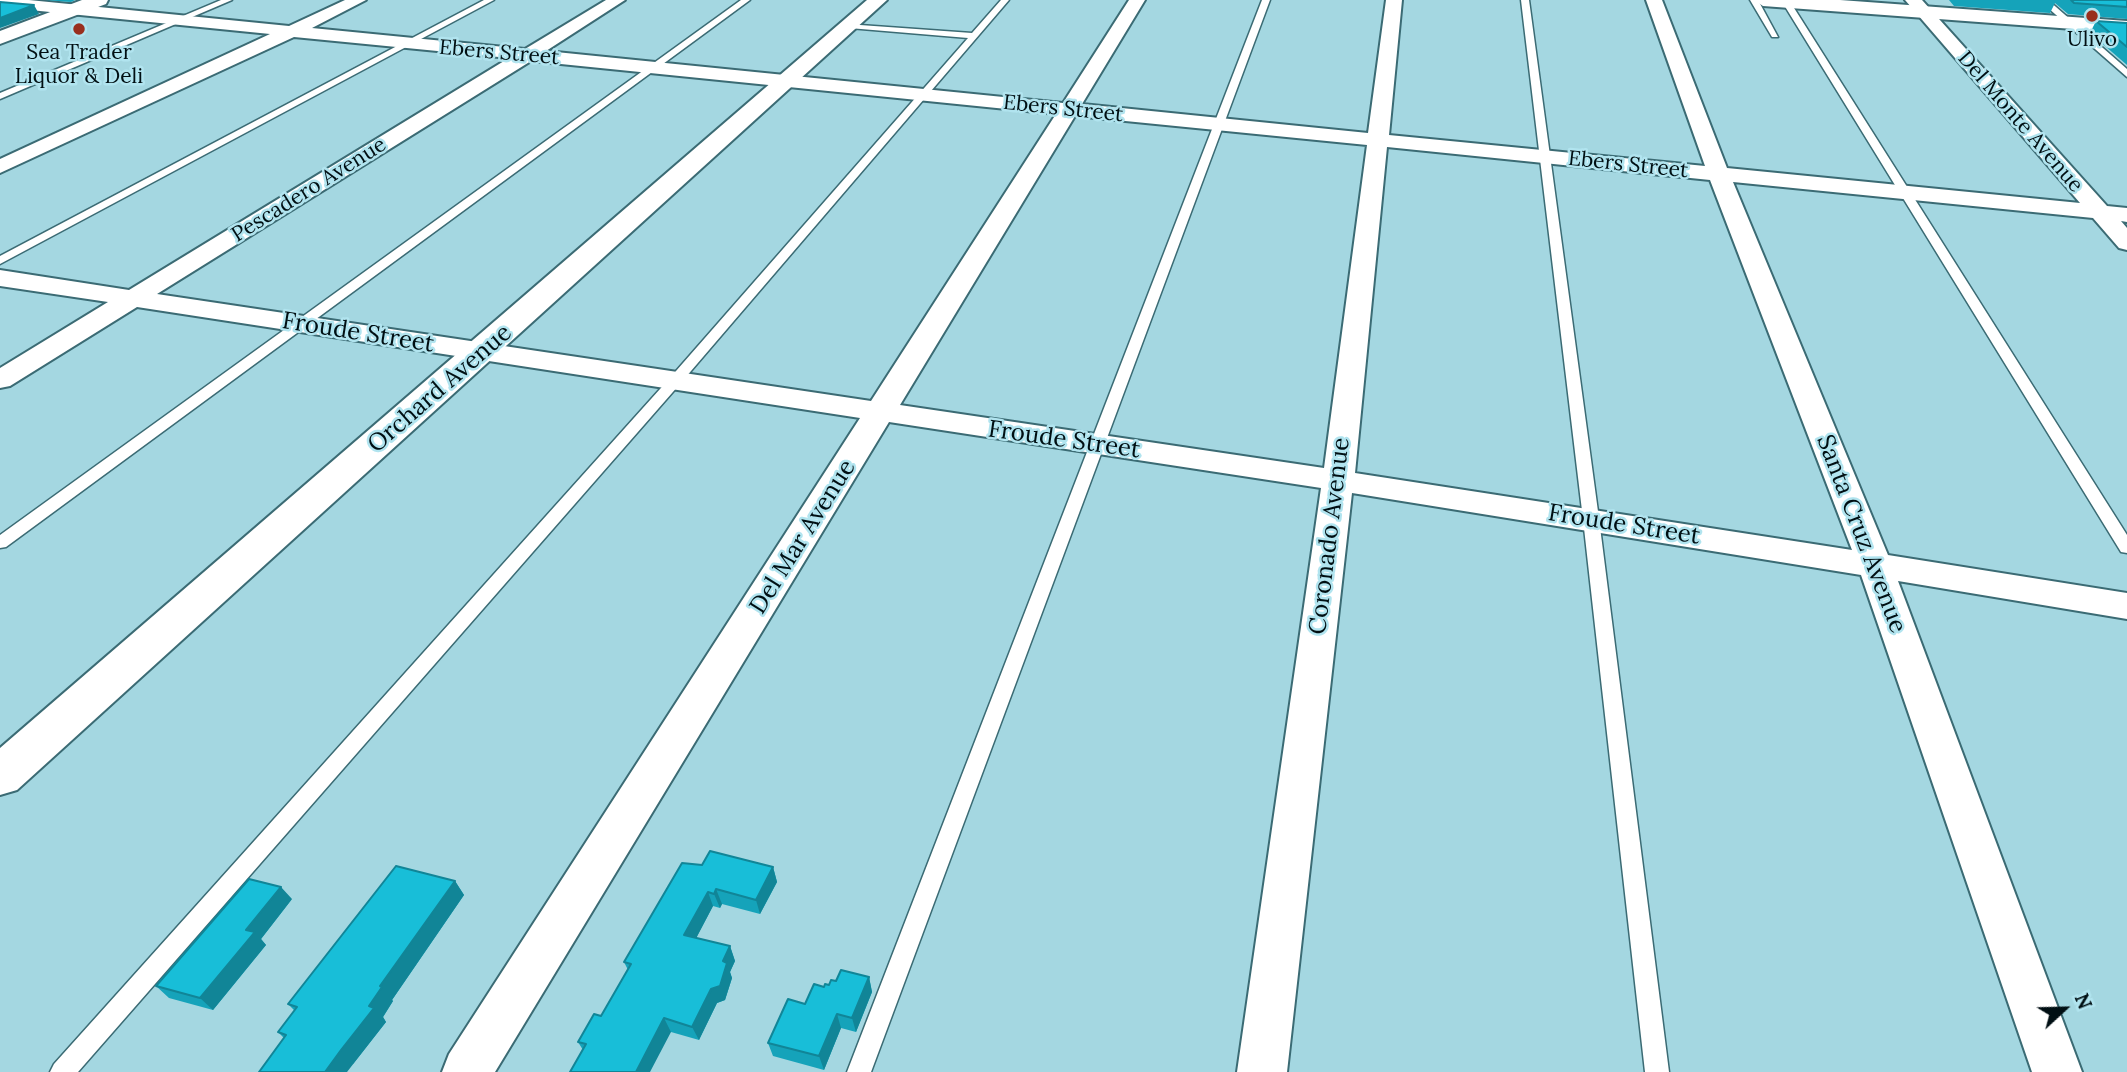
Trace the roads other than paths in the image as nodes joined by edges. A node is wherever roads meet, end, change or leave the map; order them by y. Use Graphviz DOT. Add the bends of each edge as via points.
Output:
graph roads {
  1 [pos="99,0"];
  2 [pos="228,0"];
  3 [pos="358,0"];
  4 [pos="490,0"];
  5 [pos="617,0"];
  6 [pos="746,0"];
  7 [pos="878,0"];
  8 [pos="1004,0"];
  9 [pos="1137,0"];
  10 [pos="1266,0"];
  11 [pos="1394,0"];
  12 [pos="1525,0"];
  13 [pos="1654,0"];
  14 [pos="1754,0"];
  15 [pos="1763,0"];
  16 [pos="2043,0"];
  17 [pos="1785,1"];
  18 [pos="0,2"];
  19 [pos="1918,6"];
  20 [pos="73,10"];
  21 [pos="178,21"];
  22 [pos="2068,23"];
  23 [pos="849,26"];
  24 [pos="2127,27"];
  25 [pos="289,32"];
  26 [pos="1775,35"];
  27 [pos="974,36"];
  28 [pos="0,38"];
  29 [pos="405,44"];
  30 [pos="527,55"];
  31 [pos="653,68"];
  32 [pos="2127,74"];
  33 [pos="787,81"];
  34 [pos="924,95"];
  35 [pos="0,96"];
  36 [pos="1069,111"];
  37 [pos="1218,124"];
  38 [pos="1378,140"];
  39 [pos="1546,157"];
  40 [pos="0,167"];
  41 [pos="1719,175"];
  42 [pos="1906,194"];
  43 [pos="2100,213"];
  44 [pos="2127,215"];
  45 [pos="2127,243"];
  46 [pos="0,261"];
  47 [pos="0,278"];
  48 [pos="132,299"];
  49 [pos="303,324"];
  50 [pos="482,352"];
  51 [pos="0,380"];
  52 [pos="674,382"];
  53 [pos="881,413"];
  54 [pos="1099,445"];
  55 [pos="1338,481"];
  56 [pos="1591,519"];
  57 [pos="0,543"];
  58 [pos="2127,548"];
  59 [pos="1875,565"];
  60 [pos="2127,606"];
  61 [pos="0,776"];
  62 [pos="62,1072"];
  63 [pos="467,1072"];
  64 [pos="859,1072"];
  65 [pos="1262,1072"];
  66 [pos="1657,1072"];
  67 [pos="2057,1072"];
  1 -- 20 [label="street"];
  2 -- 21 [label="lane"];
  3 -- 25 [label="street"];
  4 -- 29 [label="lane"];
  5 -- 30 [label="street, Pescadero Avenue"];
  6 -- 31 [label="lane"];
  7 -- 23 [label="street, Orchard Avenue"];
  8 -- 27 [label="lane"];
  9 -- 36 [label="street, Del Mar Avenue"];
  10 -- 37 [label="lane"];
  11 -- 38 [label="street, Coronado Avenue"];
  12 -- 39 [label="lane"];
  13 -- 41 [label="street, Santa Cruz Avenue"];
  14 -- 26 [label="lane"];
  15 -- 17 [label="street"];
  16 -- 22 [label="lane"];
  17 -- 19 [label="street"];
  17 -- 42 [label="lane"];
  18 -- 20 [label="street, Ebers Street"];
  19 -- 22 [label="street"];
  19 -- 43 [label="street, Del Monte Avenue"];
  20 -- 21 [label="street, Ebers Street"];
  20 -- 28 [label="street"];
  21 -- 25 [label="street, Ebers Street"];
  21 -- 35 [label="lane"];
  22 -- 24 [label="street"];
  22 -- 32 [label="lane"];
  23 -- 27 [label="lane"];
  23 -- 33 [label="street, Orchard Avenue"];
  25 -- 29 [label="street, Ebers Street"];
  25 -- 40 [label="street"];
  27 -- 34 [label="lane"];
  29 -- 30 [label="street, Ebers Street"];
  29 -- 46 [label="lane"];
  30 -- 31 [label="street, Ebers Street"];
  30 -- 48 [label="street, Pescadero Avenue"];
  31 -- 33 [label="street, Ebers Street"];
  31 -- 49 [label="lane"];
  33 -- 34 [label="street, Ebers Street"];
  33 -- 50 [label="street, Orchard Avenue"];
  34 -- 36 [label="street, Ebers Street"];
  34 -- 52 [label="lane"];
  36 -- 37 [label="street, Ebers Street"];
  36 -- 53 [label="street, Del Mar Avenue"];
  37 -- 38 [label="street, Ebers Street"];
  37 -- 54 [label="lane"];
  38 -- 39 [label="street, Ebers Street"];
  38 -- 55 [label="street, Coronado Avenue"];
  39 -- 41 [label="street, Ebers Street"];
  39 -- 56 [label="lane"];
  41 -- 42 [label="street, Ebers Street"];
  41 -- 59 [label="street, Santa Cruz Avenue"];
  42 -- 43 [label="street, Ebers Street"];
  42 -- 58 [label="lane"];
  43 -- 44 [label="street, Ebers Street"];
  43 -- 45 [label="street, Del Monte Avenue"];
  47 -- 48 [label="street, Froude Street"];
  48 -- 49 [label="street, Froude Street"];
  48 -- 51 [label="street, Pescadero Avenue"];
  49 -- 50 [label="street, Froude Street"];
  49 -- 57 [label="lane"];
  50 -- 52 [label="street, Froude Street"];
  50 -- 61 [label="street, Orchard Avenue"];
  52 -- 53 [label="street, Froude Street"];
  52 -- 62 [label="lane"];
  53 -- 54 [label="street, Froude Street"];
  53 -- 63 [label="street, Del Mar Avenue"];
  54 -- 55 [label="street, Froude Street"];
  54 -- 64 [label="lane"];
  55 -- 56 [label="street, Froude Street"];
  55 -- 65 [label="street, Coronado Avenue"];
  56 -- 59 [label="street, Froude Street"];
  56 -- 66 [label="lane"];
  59 -- 60 [label="street, Froude Street"];
  59 -- 67 [label="street, Santa Cruz Avenue"];
}
